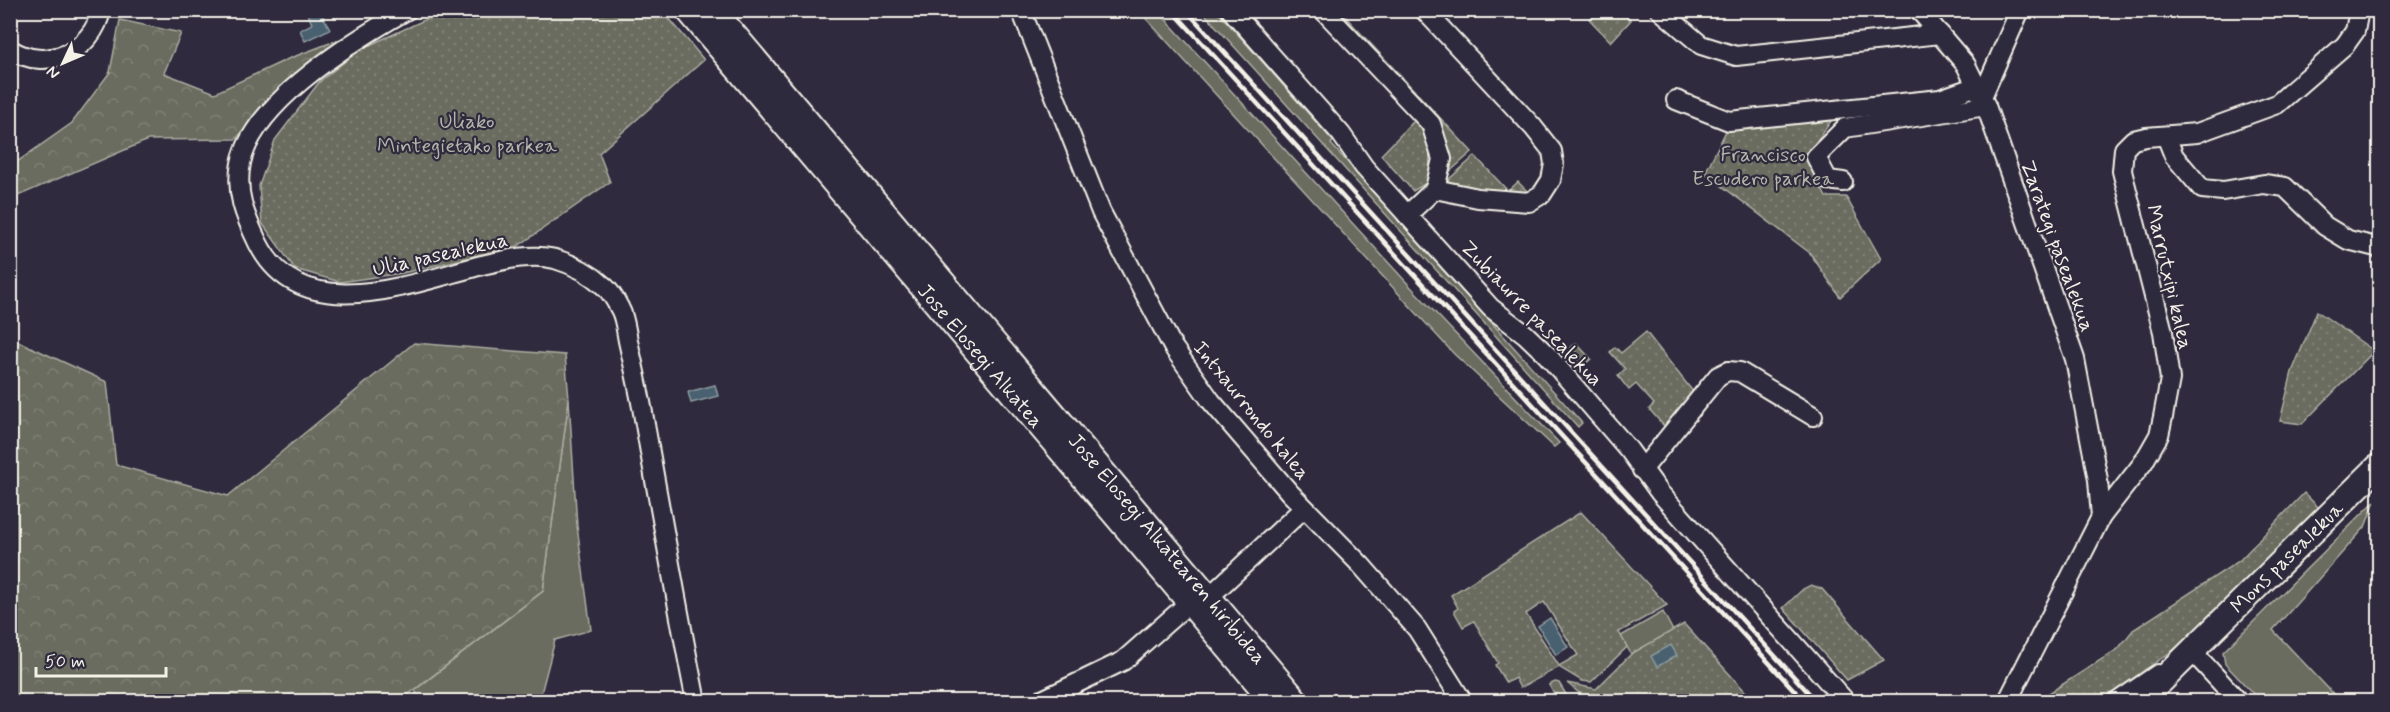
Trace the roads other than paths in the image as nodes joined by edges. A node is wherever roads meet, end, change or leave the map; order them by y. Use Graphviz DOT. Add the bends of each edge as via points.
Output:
graph roads {
  1 [pos="101,10"];
  2 [pos="407,10"];
  3 [pos="688,10"];
  4 [pos="712,10"];
  5 [pos="1021,10"];
  6 [pos="1231,10"];
  7 [pos="1323,10"];
  8 [pos="1424,10"];
  9 [pos="1660,10"];
  10 [pos="1919,10"];
  11 [pos="2020,10"];
  12 [pos="2359,10"];
  13 [pos="1940,34"];
  14 [pos="10,50"];
  15 [pos="1981,96"];
  16 [pos="1676,100"];
  17 [pos="2166,136"];
  18 [pos="1843,182"];
  19 [pos="1435,189"];
  20 [pos="1407,215"];
  21 [pos="2379,248"];
  22 [pos="1813,416"];
  23 [pos="2379,465"];
  24 [pos="1642,470"];
  25 [pos="1304,508"];
  26 [pos="2101,517"];
  27 [pos="1199,600"];
  28 [pos="2192,651"];
  29 [pos="696,702"];
  30 [pos="1038,702"];
  31 [pos="1274,702"];
  32 [pos="1297,702"];
  33 [pos="1463,702"];
  34 [pos="1846,702"];
  35 [pos="2007,702"];
  36 [pos="2117,702"];
  37 [pos="2140,702"];
  38 [pos="2239,702"];
  1 -- 14 [label="street" via="89,38 70,53 35,59"];
  2 -- 29 [label="street, Ulia pasealekua" via="357,39 271,112 244,148 238,181 243,212 264,256 282,276 336,294 368,294 530,257 553,258 582,270 605,286 621,310 638,382"];
  3 -- 27 [label="main road, Jose Elosegi Alkatea"];
  4 -- 27 [label="main road, Jose Elosegi Alkatearen hiribidea"];
  5 -- 25 [label="street, Intxaurrondo kalea" via="1101,212 1159,322 1211,401"];
  6 -- 20 [label="street, Zubiaurre pasealekua"];
  7 -- 19 [label="street" via="1431,124 1442,159"];
  8 -- 19 [label="street" via="1533,127 1552,151 1554,164 1551,180 1542,194 1529,202 1478,198"];
  9 -- 13 [label="street" via="1701,45 1736,56"];
  10 -- 13 [label="street, Zarategi pasealekua"];
  11 -- 15 [label="street"];
  12 -- 17 [label="street, Marrutxipi kalea" via="2355,30 2344,45 2277,104 2197,133"];
  13 -- 15 [label="street, Zarategi pasealekua" via="1966,65"];
  15 -- 16 [label="street" via="1729,121"];
  15 -- 18 [label="street" via="1845,128 1816,157 1828,180"];
  15 -- 26 [label="street, Zarategi pasealekua" via="2075,359 2098,480"];
  17 -- 21 [label="street" via="2174,156 2202,189 2223,191 2264,184 2285,187 2325,225 2348,240"];
  17 -- 26 [label="street, Marrutxipi kalea" via="2133,140 2121,159 2163,332 2170,379 2159,435 2144,462"];
  19 -- 20 [label="street"];
  20 -- 24 [label="street, Zubiaurre pasealekua" via="1491,308 1547,356"];
  22 -- 24 [label="street" via="1740,372 1728,371 1718,376"];
  23 -- 28 [label="main road, Mons pasealekua"];
  24 -- 34 [label="street, Zubiaurre pasealekua"];
  25 -- 27 [label="street"];
  25 -- 33 [label="street, Intxaurrondo kalea" via="1417,629"];
  26 -- 35 [label="street, Marrutxipi kalea"];
  27 -- 30 [label="street" via="1123,661"];
  27 -- 31 [label="main road, Jose Elosegi Alkatea"];
  27 -- 32 [label="main road, Jose Elosegi Alkatearen hiribidea"];
  28 -- 36 [label="street, Mons pasealekua"];
  28 -- 37 [label="main road, Mons pasealekua"];
  28 -- 38 [label="street"];
}
